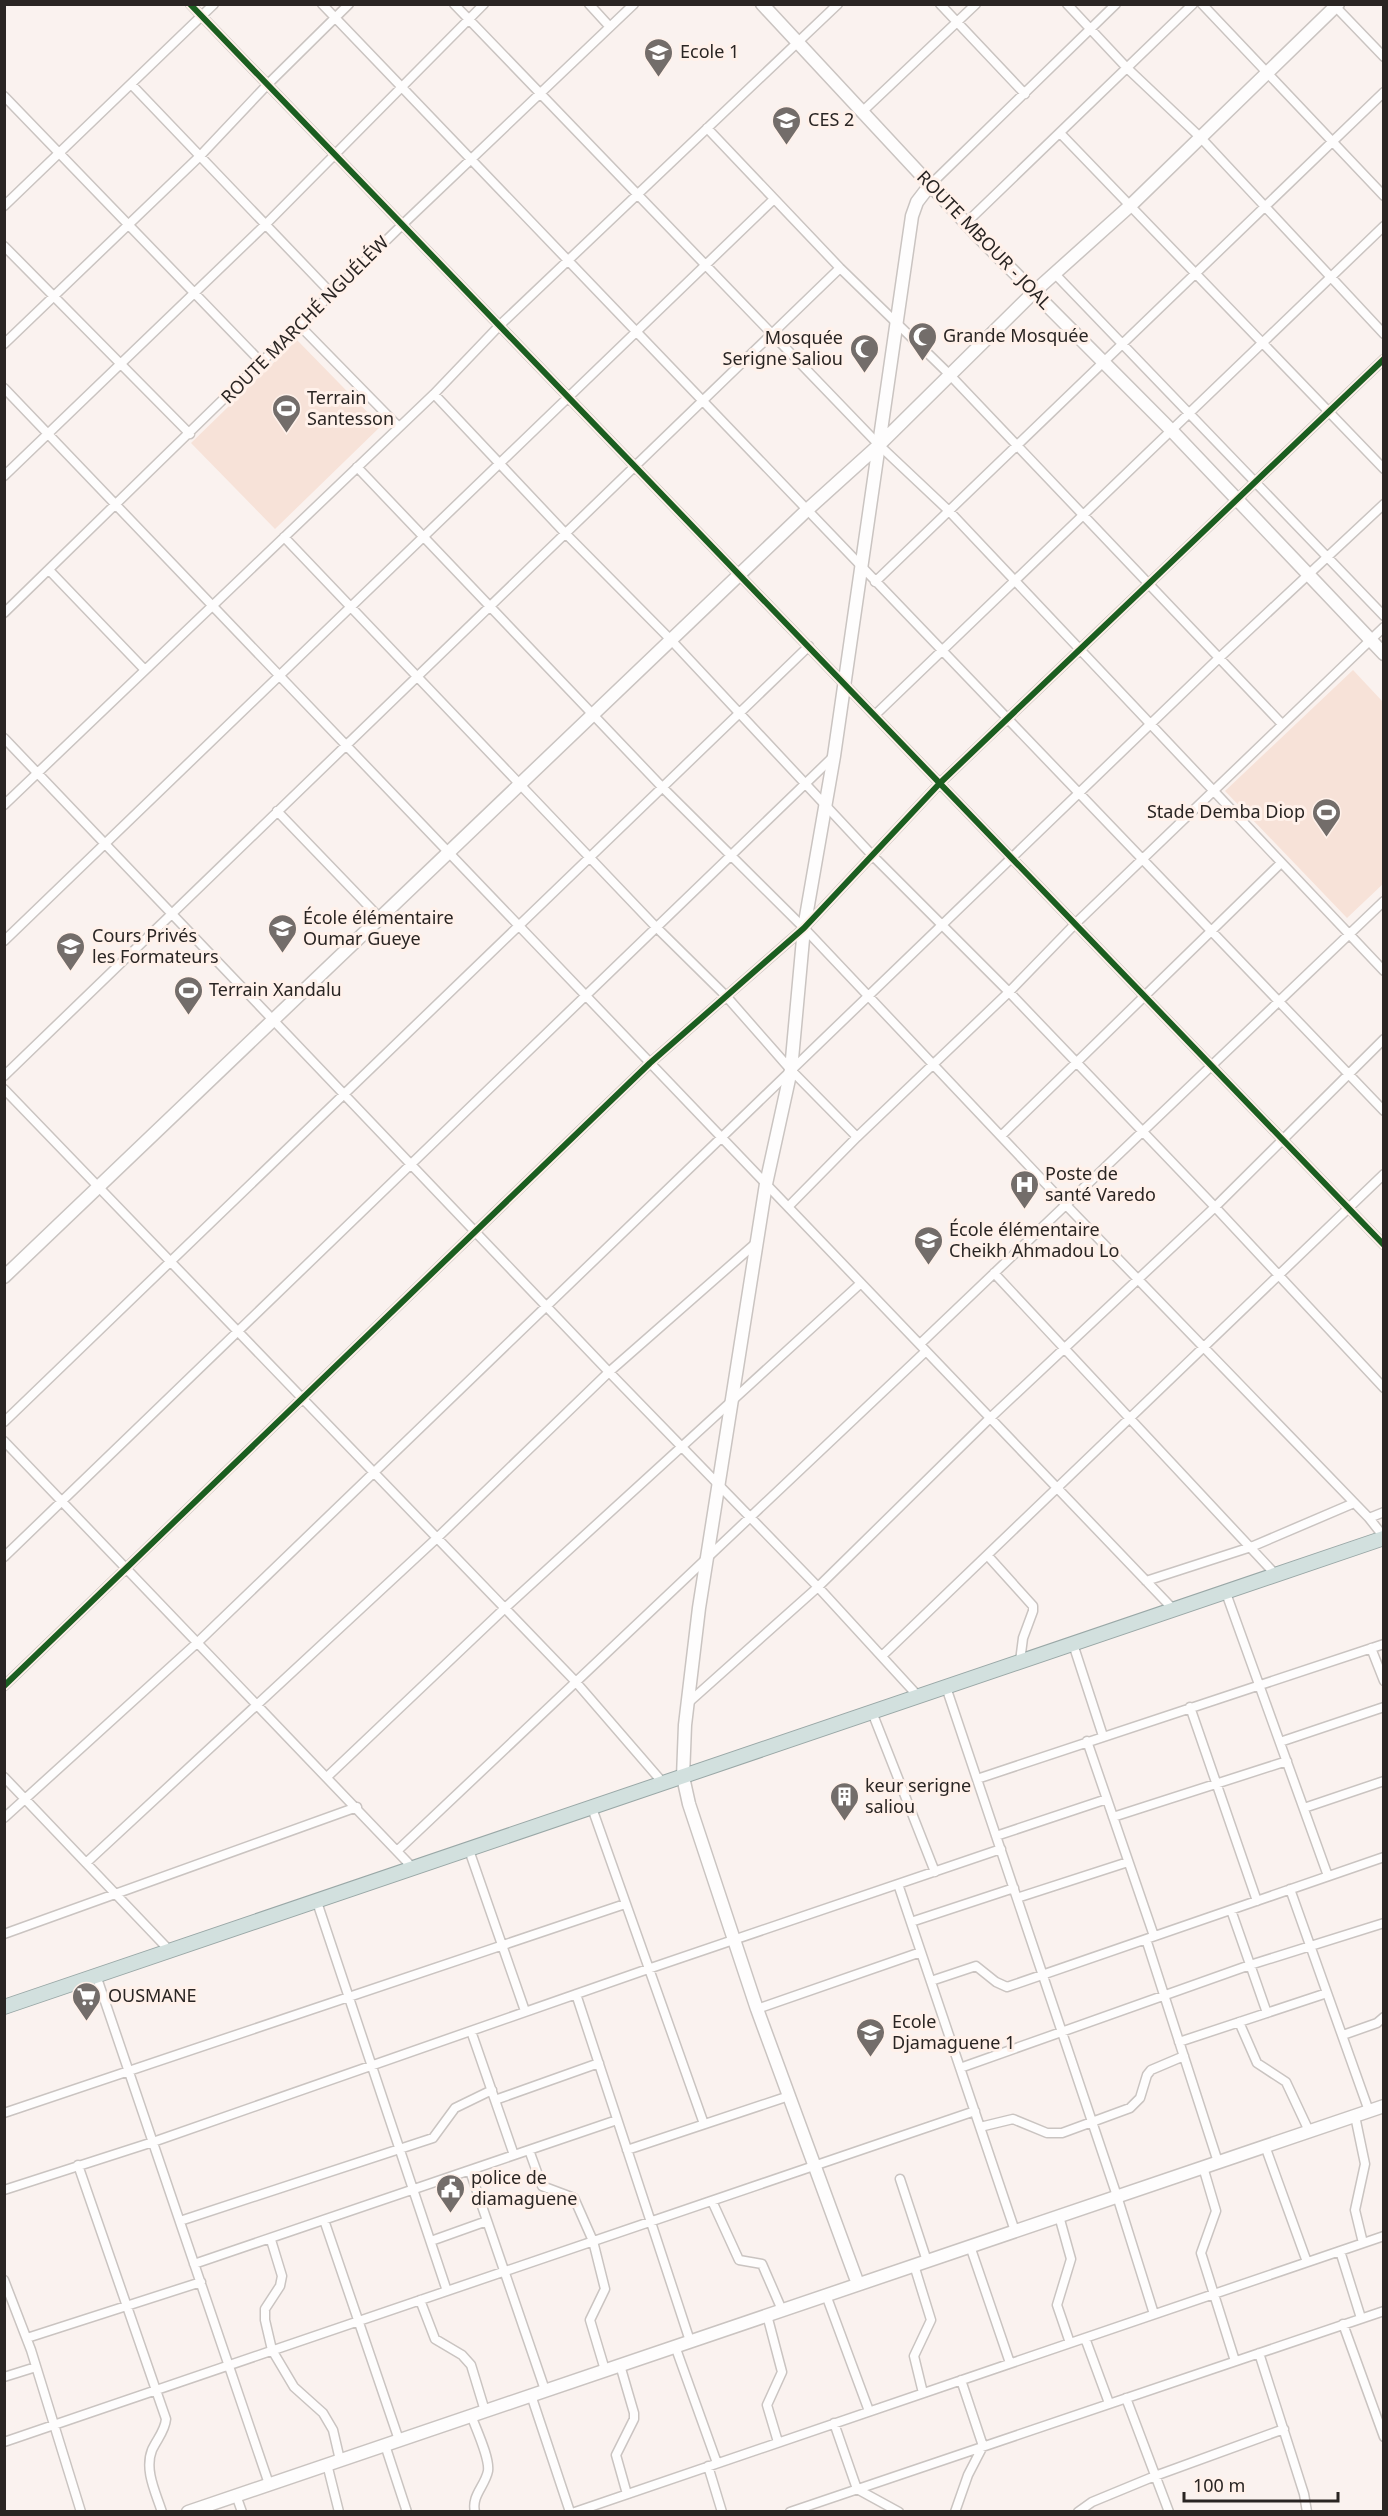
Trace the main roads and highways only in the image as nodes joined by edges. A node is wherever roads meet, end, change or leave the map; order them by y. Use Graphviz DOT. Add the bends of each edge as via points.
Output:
graph roads {
  1 [pos="762,4"];
  2 [pos="1336,5"];
  3 [pos="930,185"];
  4 [pos="1034,292"];
  5 [pos="879,445"];
  6 [pos="1383,654"];
  7 [pos="4,1277"];
  8 [pos="1383,1538"];
  9 [pos="683,1777"];
  10 [pos="4,2007"];
  11 [pos="1383,2106"];
  12 [pos="858,2284"];
  13 [pos="188,2511"];
  1 -- 3 [label="main road, ROUTE MBOUR - JOAL"];
  2 -- 4 [label="main road" via="1131,205"];
  3 -- 4 [label="main road, ROUTE MBOUR - JOAL"];
  3 -- 5 [label="main road" via="912,216"];
  4 -- 5 [label="main road"];
  4 -- 6 [label="main road, ROUTE MBOUR - JOAL" via="1309,572"];
  5 -- 7 [label="main road"];
  5 -- 9 [label="main road" via="834,756 804,928 791,1070 766,1184 705,1562 687,1704"];
  8 -- 9 [label="highway"];
  9 -- 10 [label="highway"];
  9 -- 12 [label="main road" via="757,2009"];
  11 -- 12 [label="main road"];
  12 -- 13 [label="main road"];
}
